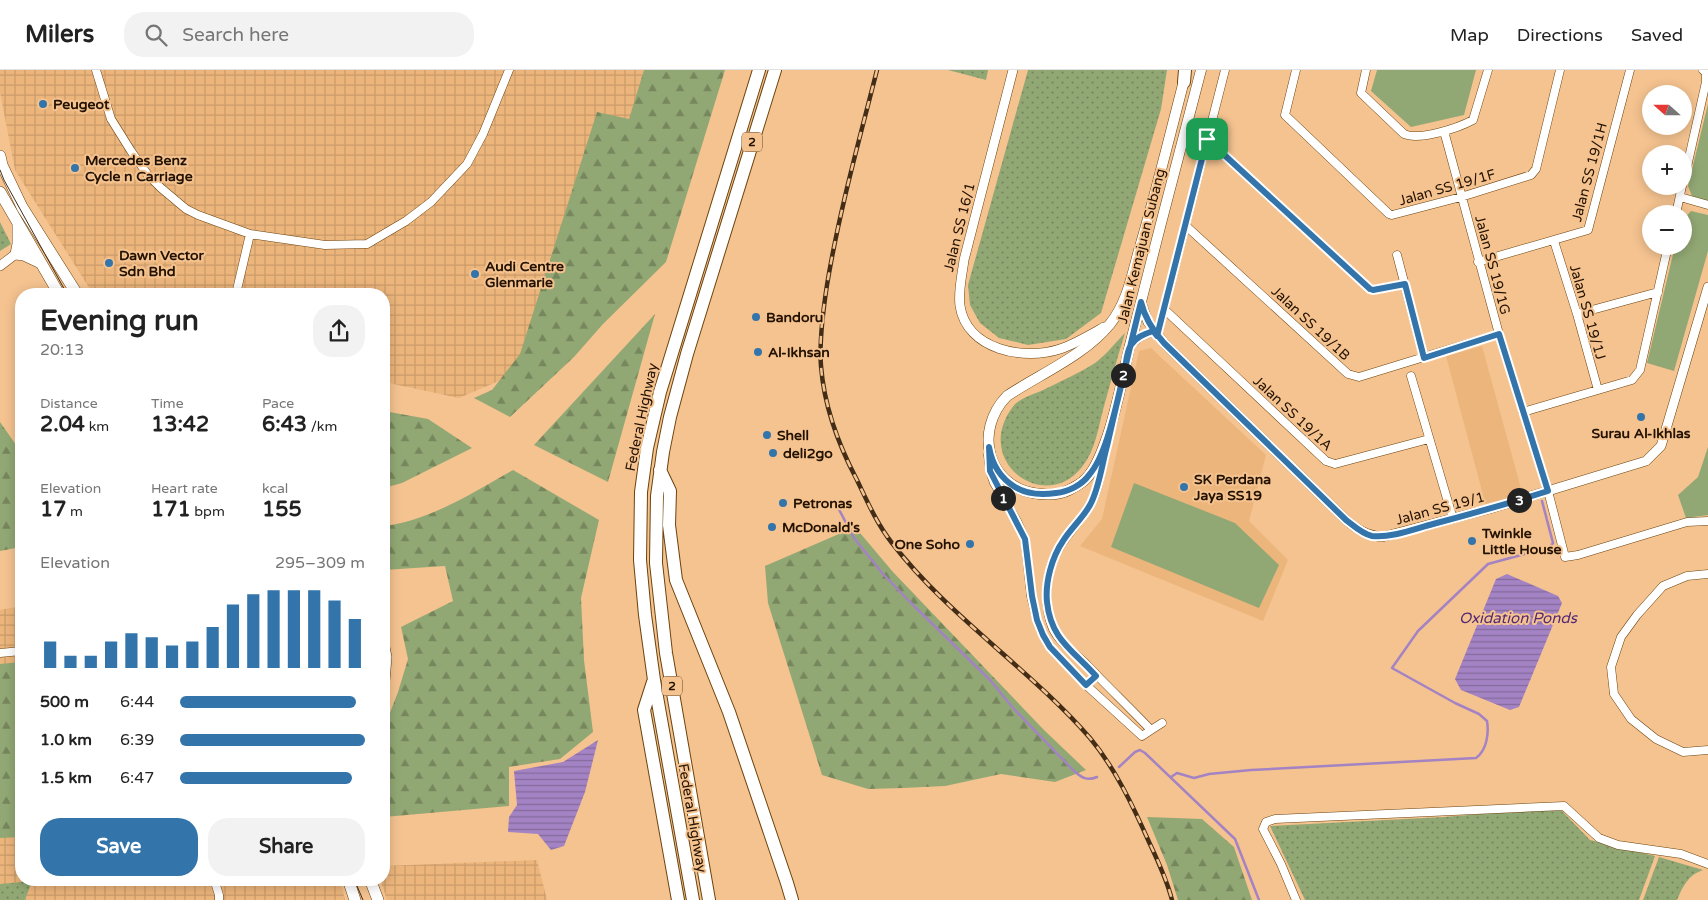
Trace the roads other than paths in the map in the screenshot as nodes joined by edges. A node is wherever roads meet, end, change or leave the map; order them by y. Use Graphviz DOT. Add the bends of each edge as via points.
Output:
graph roads {
  1 [pos="96,70"];
  2 [pos="509,70"];
  3 [pos="759,70"];
  4 [pos="775,70"];
  5 [pos="1012,70"];
  6 [pos="1200,70"];
  7 [pos="1225,70"];
  8 [pos="1296,70"];
  9 [pos="1366,70"];
  10 [pos="1488,70"];
  11 [pos="1560,70"];
  12 [pos="1630,70"];
  13 [pos="1703,70"];
  14 [pos="1185,74"];
  15 [pos="1444,131"];
  16 [pos="1207,139"];
  17 [pos="1692,145"];
  18 [pos="0,156"];
  19 [pos="0,192"];
  20 [pos="1461,197"];
  21 [pos="1680,197"];
  22 [pos="1678,205"];
  23 [pos="1708,205"];
  24 [pos="18,223"];
  25 [pos="1185,225"];
  26 [pos="250,234"];
  27 [pos="1554,241"];
  28 [pos="30,243"];
  29 [pos="16,254"];
  30 [pos="1397,255"];
  31 [pos="1666,255"];
  32 [pos="1478,262"];
  33 [pos="42,263"];
  34 [pos="0,266"];
  35 [pos="1405,284"];
  36 [pos="1708,287"];
  37 [pos="56,288"];
  38 [pos="73,288"];
  39 [pos="237,288"];
  40 [pos="1658,292"];
  41 [pos="1141,302"];
  42 [pos="1164,309"];
  43 [pos="1577,314"];
  44 [pos="1110,324"];
  45 [pos="1155,333"];
  46 [pos="1499,334"];
  47 [pos="1130,345"];
  48 [pos="1424,358"];
  49 [pos="1411,376"];
  50 [pos="1598,390"];
  51 [pos="1523,412"];
  52 [pos="1112,422"];
  53 [pos="1430,439"];
  54 [pos="989,447"];
  55 [pos="660,470"];
  56 [pos="1548,491"];
  57 [pos="1453,519"];
  58 [pos="1708,520"];
  59 [pos="1708,574"];
  60 [pos="15,651"];
  61 [pos="0,653"];
  62 [pos="1096,676"];
  63 [pos="654,680"];
  64 [pos="1086,685"];
  65 [pos="1162,723"];
  66 [pos="1151,730"];
  67 [pos="1708,750"];
  68 [pos="1708,864"];
  69 [pos="216,886"];
  70 [pos="350,886"];
  71 [pos="373,886"];
  72 [pos="219,900"];
  73 [pos="355,900"];
  74 [pos="378,900"];
  75 [pos="678,900"];
  76 [pos="693,900"];
  77 [pos="709,900"];
  78 [pos="791,900"];
  79 [pos="1296,900"];
  1 -- 26 [label="street" via="111,119 148,175 189,211"];
  2 -- 26 [label="street" via="483,134 465,166 431,202 406,221 367,244 325,245"];
  3 -- 63 [label="highway, Federal Highway / 2" via="672,350 647,448 641,492 640,560"];
  4 -- 55 [label="highway, Federal Highway / 2" via="687,354"];
  5 -- 44 [label="street, Jalan SS 16/1" via="964,260 959,288 960,308 966,323 985,343 1026,354 1060,349"];
  6 -- 41 [label="main road, Jalan Kemajuan Subang"];
  7 -- 16 [label="street"];
  8 -- 20 [label="street, Jalan SS 19/1F" via="1285,115 1389,214 1392,216"];
  9 -- 15 [label="street" via="1361,93 1404,134 1410,137"];
  10 -- 15 [label="street" via="1473,120"];
  11 -- 20 [label="street, Jalan SS 19/1F" via="1536,169 1531,175"];
  12 -- 27 [label="street, Jalan SS 19/1H" via="1588,230"];
  13 -- 17 [label="street" via="1706,82"];
  14 -- 44 [label="main road, Jalan Kemajuan Subang" via="1129,284 1120,309"];
  15 -- 20 [label="street, Jalan SS 19/1G"];
  16 -- 25 [label="street"];
  16 -- 35 [label="street" via="1370,289"];
  18 -- 38 [label="main road" via="22,207"];
  19 -- 24 [label="main road"];
  20 -- 32 [label="street, Jalan SS 19/1G"];
  21 -- 22 [label="street"];
  21 -- 23 [label="street"];
  24 -- 28 [label="main road"];
  24 -- 29 [label="main road"];
  25 -- 42 [label="street"];
  25 -- 48 [label="street, Jalan SS 19/1B" via="1348,374 1359,377"];
  26 -- 39 [label="street"];
  27 -- 32 [label="street, Jalan SS 19/1H"];
  27 -- 43 [label="street, Jalan SS 19/1J"];
  28 -- 29 [label="street"];
  28 -- 33 [label="main road"];
  29 -- 33 [label="main road"];
  29 -- 34 [label="street"];
  30 -- 35 [label="street"];
  31 -- 40 [label="street"];
  32 -- 46 [label="street, Jalan SS 19/1G"];
  33 -- 37 [label="main road"];
  35 -- 48 [label="street"];
  36 -- 56 [label="street, Jalan SS 19/1" via="1661,446 1646,461"];
  40 -- 43 [label="street"];
  40 -- 50 [label="street" via="1640,370 1632,380"];
  41 -- 45 [label="street, Jalan SS 19/1"];
  41 -- 47 [label="main road, Jalan Kemajuan Subang"];
  42 -- 45 [label="street"];
  42 -- 53 [label="street, Jalan SS 19/1A" via="1326,461 1335,464"];
  43 -- 50 [label="street, Jalan SS 19/1J"];
  44 -- 54 [label="main road, Jalan Kemajuan Subang" via="1095,340 1004,400 990,426"];
  45 -- 47 [label="street" via="1139,337"];
  45 -- 57 [label="street, Jalan SS 19/1" via="1358,530 1382,536"];
  46 -- 48 [label="street, Jalan SS 19/1B"];
  46 -- 51 [label="street, Jalan SS 19/1G"];
  47 -- 52 [label="main road, Jalan Kemajuan Subang"];
  49 -- 53 [label="street"];
  50 -- 51 [label="street"];
  51 -- 56 [label="street, Jalan SS 19/1G"];
  52 -- 54 [label="main road, Jalan Kemajuan Subang" via="1090,475 1060,493 1030,493 1015,487 1000,475"];
  52 -- 62 [label="street" via="1091,503 1054,558 1046,600 1054,631"];
  53 -- 57 [label="street"];
  54 -- 64 [label="street" via="990,471 1025,539 1032,596 1043,635 1050,647"];
  55 -- 77 [label="highway, Federal Highway / 2" via="656,563 661,616"];
  55 -- 78 [label="highway" via="670,491 669,525 676,580 729,712"];
  56 -- 57 [label="street, Jalan SS 19/1"];
  56 -- 58 [label="street, Jalan SS 19/1G" via="1567,558 1688,522"];
  59 -- 67 [label="street" via="1687,576 1663,586 1621,636 1611,667 1614,694 1631,719 1656,739 1683,752"];
  60 -- 61 [label="street"];
  62 -- 64 [label="street"];
  62 -- 66 [label="street"];
  63 -- 75 [label="highway" via="644,710"];
  63 -- 76 [label="highway, Federal Highway / 2"];
  64 -- 66 [label="street" via="1139,734 1145,735"];
  65 -- 66 [label="street"];
  68 -- 79 [label="street" via="1681,854 1618,845 1599,838 1564,806 1275,819 1266,822 1263,830"];
  69 -- 72 [label="street"];
  70 -- 73 [label="main road"];
  71 -- 74 [label="main road"];
}
